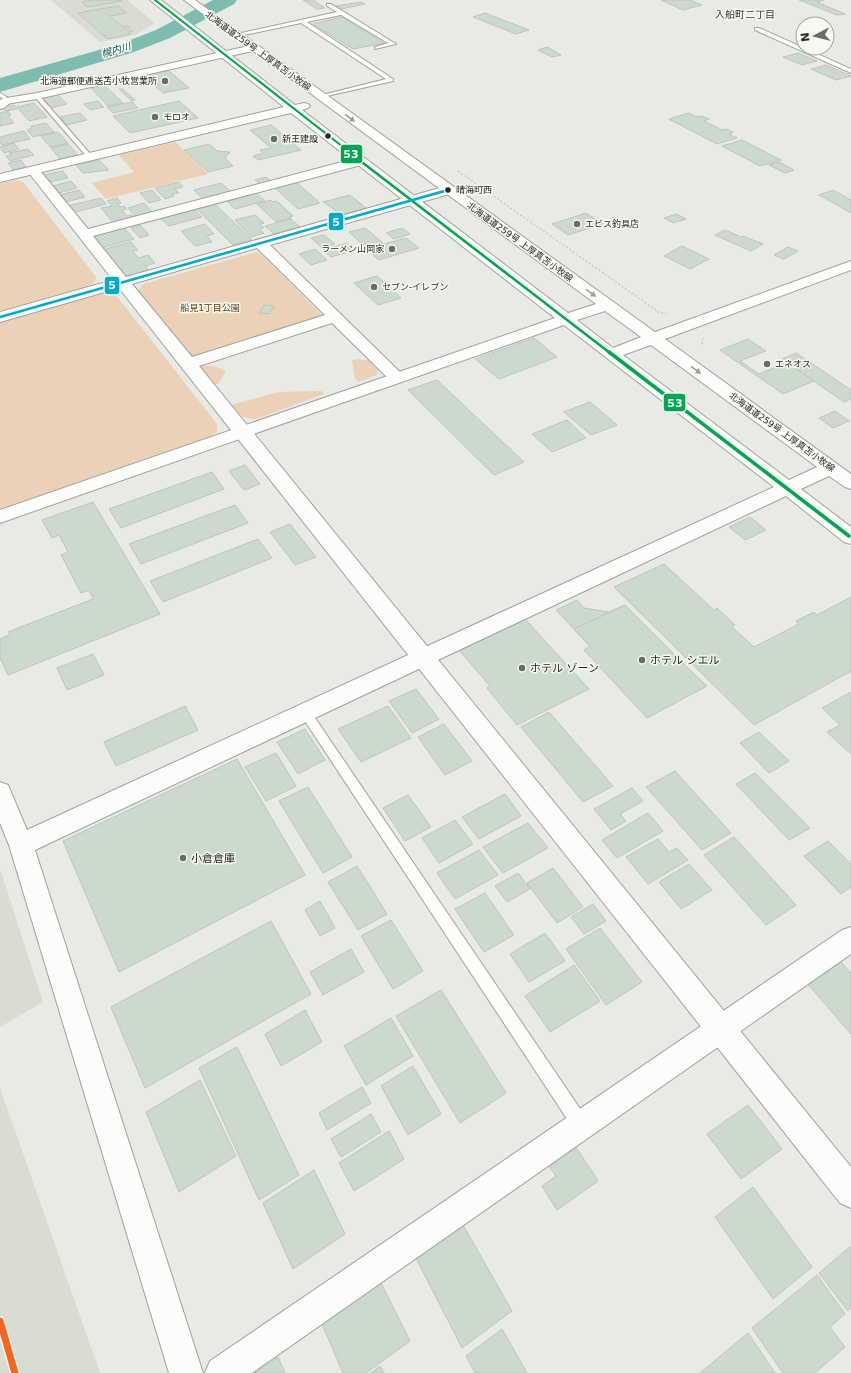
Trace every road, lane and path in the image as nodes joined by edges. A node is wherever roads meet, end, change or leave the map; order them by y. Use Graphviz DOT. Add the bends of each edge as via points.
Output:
graph roads {
  1 [pos="155,0"];
  2 [pos="192,2"];
  3 [pos="329,5"];
  4 [pos="342,13"];
  5 [pos="302,21"];
  6 [pos="757,29"];
  7 [pos="235,35"];
  8 [pos="253,48"];
  9 [pos="377,48"];
  10 [pos="224,54"];
  11 [pos="851,71"];
  12 [pos="37,96"];
  13 [pos="323,99"];
  14 [pos="4,100"];
  15 [pos="294,108"];
  16 [pos="90,157"];
  17 [pos="361,161"];
  18 [pos="32,170"];
  19 [pos="455,170"];
  20 [pos="0,178"];
  21 [pos="448,190"];
  22 [pos="411,201"];
  23 [pos="84,234"];
  24 [pos="260,244"];
  25 [pos="851,265"];
  26 [pos="122,282"];
  27 [pos="607,305"];
  28 [pos="0,317"];
  29 [pos="335,317"];
  30 [pos="566,319"];
  31 [pos="685,326"];
  32 [pos="653,339"];
  33 [pos="702,344"];
  34 [pos="611,354"];
  35 [pos="188,364"];
  36 [pos="397,378"];
  37 [pos="242,432"];
  38 [pos="831,468"];
  39 [pos="851,482"];
  40 [pos="787,488"];
  41 [pos="0,517"];
  42 [pos="851,537"];
  43 [pos="423,658"];
  44 [pos="305,712"];
  45 [pos="0,792"];
  46 [pos="21,845"];
  47 [pos="851,938"];
  48 [pos="720,1029"];
  49 [pos="582,1125"];
  50 [pos="851,1192"];
  51 [pos="186,1373"];
  52 [pos="222,1373"];
  1 -- 10 [label="street, 北海道道259号 上厚真苫小牧線"];
  2 -- 7 [label="street, 北海道道259号 上厚真苫小牧線"];
  3 -- 4 [label="lane"];
  4 -- 5 [label="lane"];
  4 -- 9 [label="lane" via="393,44"];
  5 -- 7 [label="lane"];
  5 -- 13 [label="lane" via="391,80"];
  6 -- 11 [label="lane"];
  7 -- 8 [label="street, 北海道道259号 上厚真苫小牧線"];
  8 -- 10 [label="street"];
  8 -- 13 [label="street, 北海道道259号 上厚真苫小牧線"];
  10 -- 12 [label="street"];
  10 -- 15 [label="street, 北海道道259号 上厚真苫小牧線"];
  12 -- 14 [label="street"];
  12 -- 16 [label="lane"];
  13 -- 15 [label="street"];
  13 -- 21 [label="street, 北海道道259号 上厚真苫小牧線, one-way"];
  15 -- 16 [label="street"];
  15 -- 17 [label="street, 北海道道259号 上厚真苫小牧線"];
  16 -- 18 [label="street"];
  17 -- 22 [label="street, 北海道道259号 上厚真苫小牧線"];
  17 -- 23 [label="street"];
  18 -- 20 [label="street"];
  18 -- 23 [label="street"];
  19 -- 31 [label="path" via="660,314 667,313"];
  21 -- 22 [label="street"];
  21 -- 27 [label="street, 北海道道259号 上厚真苫小牧線, one-way"];
  22 -- 24 [label="street"];
  22 -- 30 [label="street, 北海道道259号 上厚真苫小牧線"];
  23 -- 26 [label="street"];
  24 -- 26 [label="street"];
  24 -- 29 [label="street"];
  25 -- 31 [label="street"];
  26 -- 28 [label="street"];
  26 -- 35 [label="street"];
  27 -- 30 [label="street"];
  27 -- 32 [label="street, 北海道道259号 上厚真苫小牧線"];
  29 -- 35 [label="street"];
  29 -- 36 [label="street"];
  30 -- 34 [label="street, 北海道道259号 上厚真苫小牧線"];
  30 -- 36 [label="street"];
  31 -- 32 [label="street"];
  31 -- 33 [label="path" via="703,339"];
  32 -- 34 [label="street"];
  32 -- 38 [label="street, 北海道道259号 上厚真苫小牧線, one-way"];
  34 -- 40 [label="street, 北海道道259号 上厚真苫小牧線"];
  35 -- 37 [label="street"];
  36 -- 37 [label="street"];
  37 -- 41 [label="street"];
  37 -- 43 [label="street"];
  38 -- 39 [label="street, 北海道道259号 上厚真苫小牧線"];
  38 -- 40 [label="street"];
  40 -- 42 [label="street, 北海道道259号 上厚真苫小牧線"];
  40 -- 43 [label="street"];
  43 -- 44 [label="street"];
  43 -- 48 [label="street"];
  44 -- 46 [label="street"];
  44 -- 49 [label="lane"];
  45 -- 46 [label="street"];
  46 -- 51 [label="street"];
  47 -- 48 [label="street"];
  48 -- 49 [label="street"];
  48 -- 50 [label="street"];
  49 -- 52 [label="street"];
}
